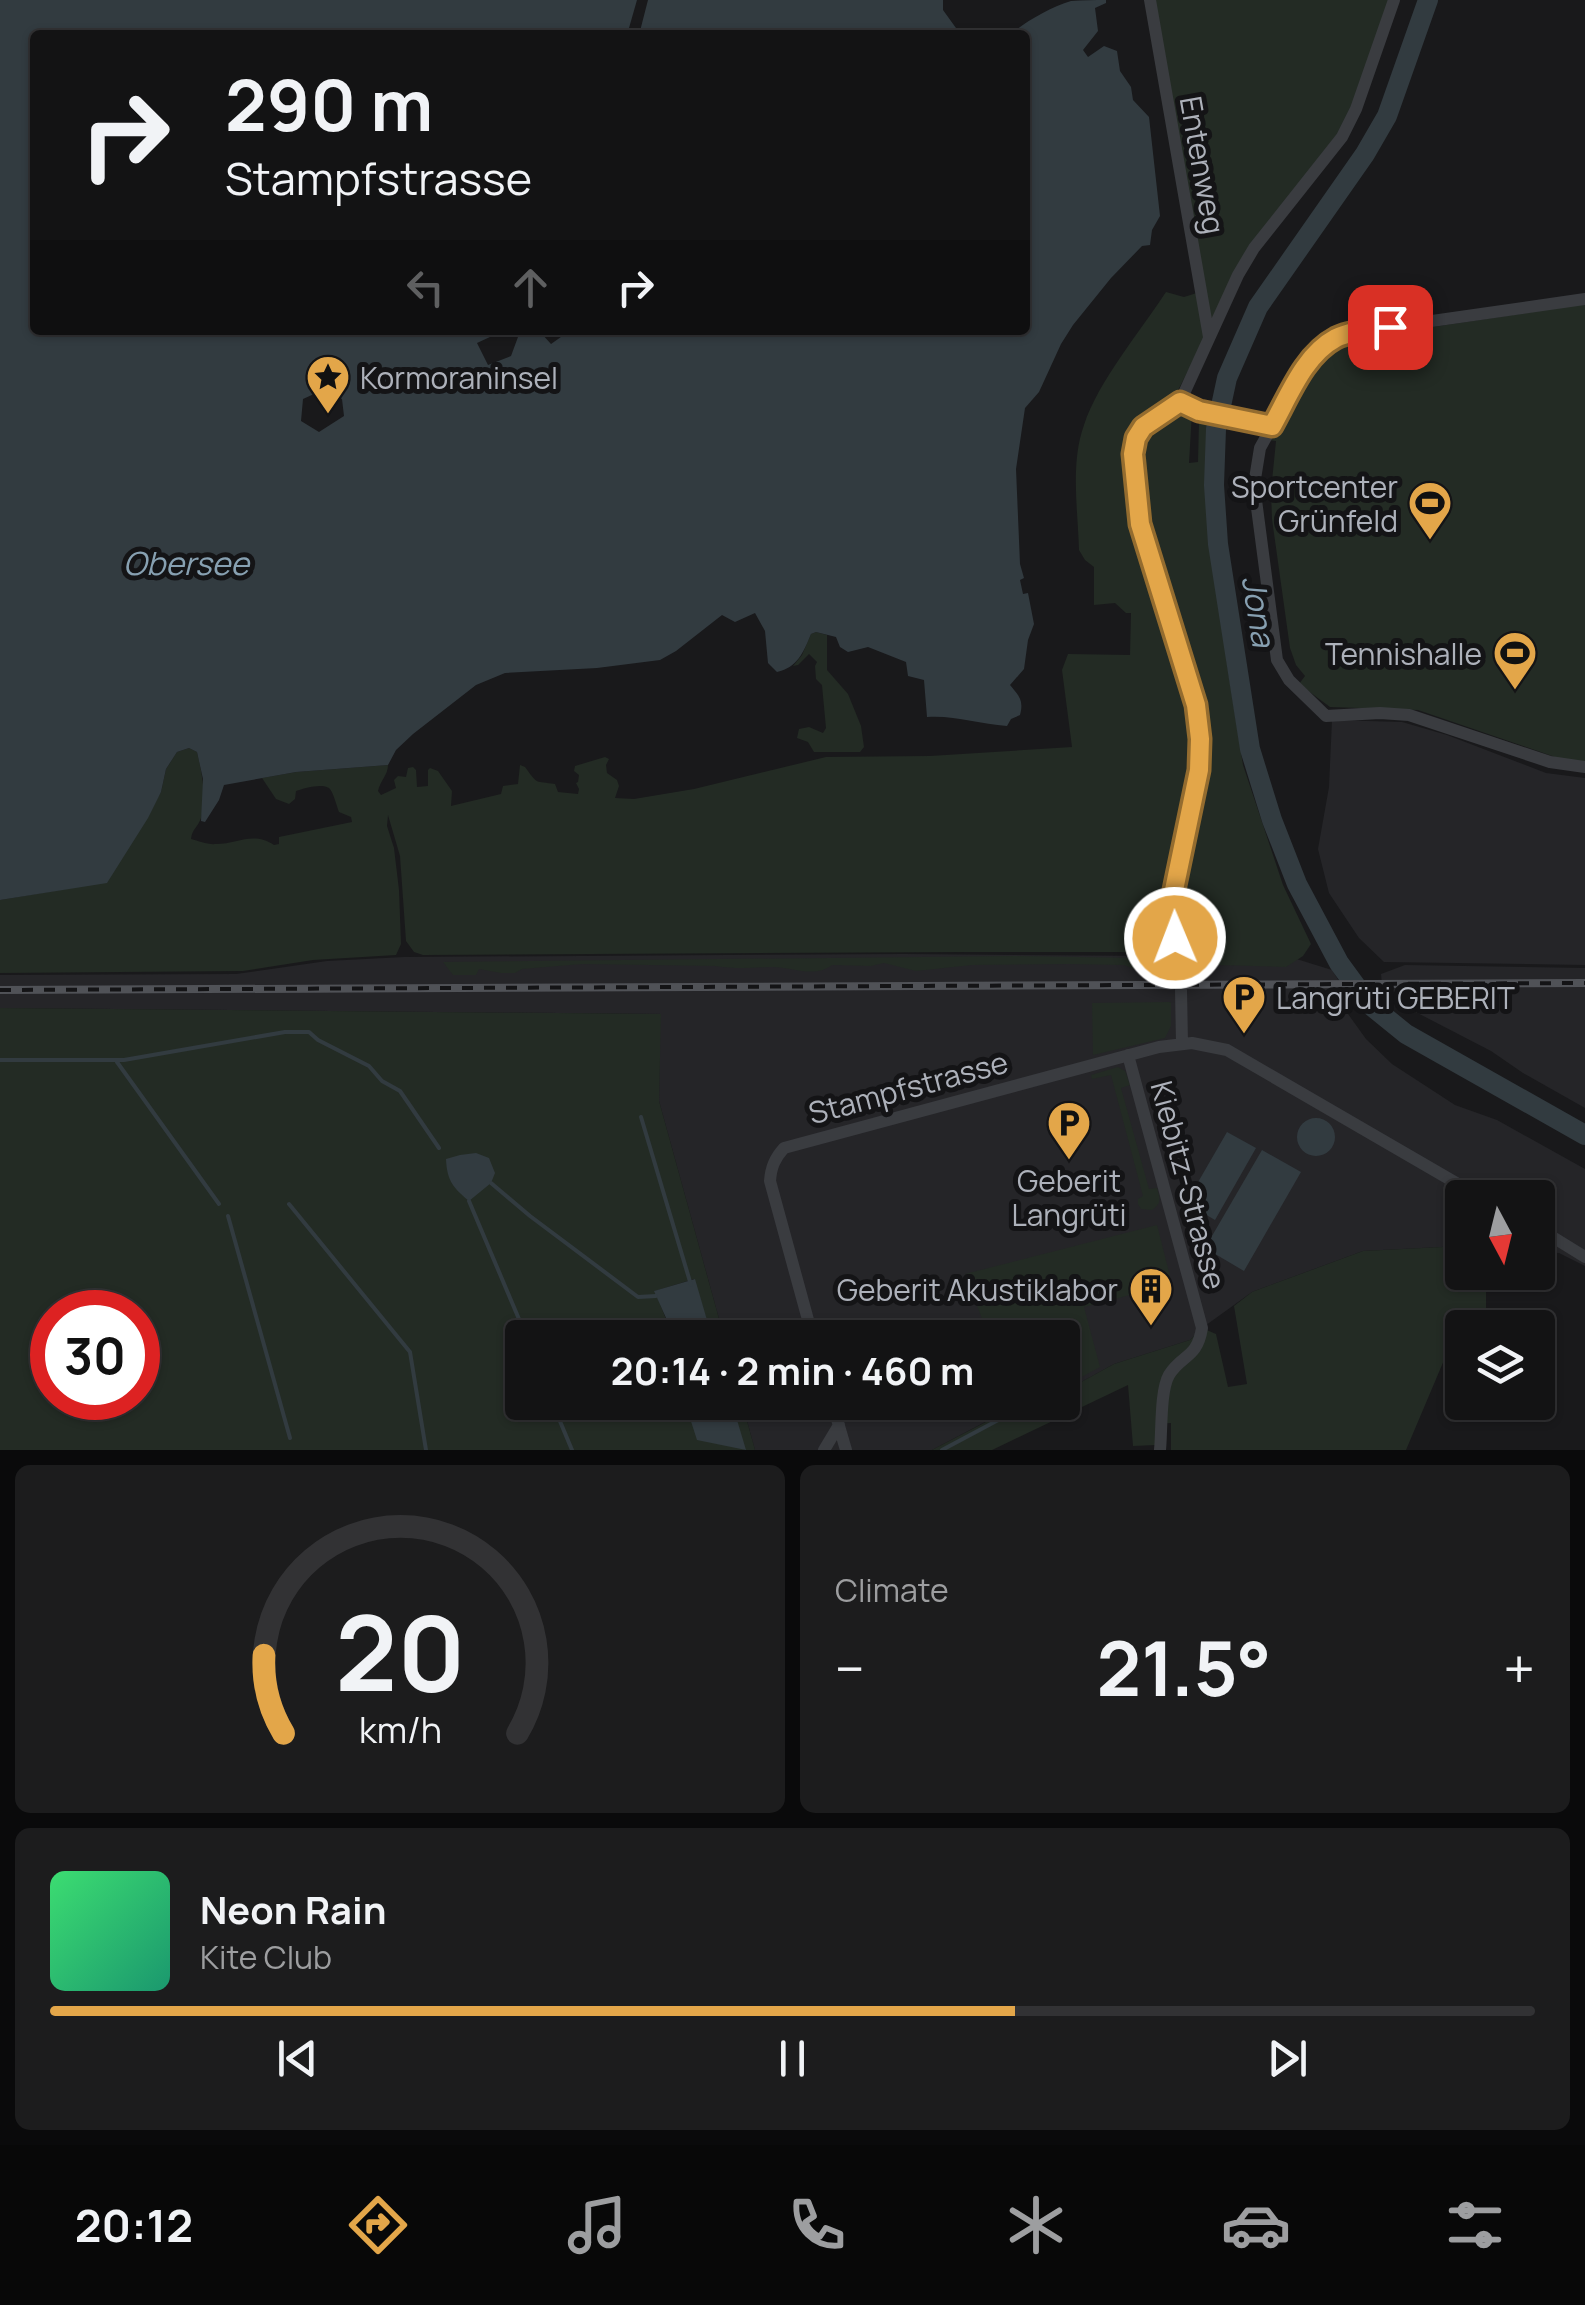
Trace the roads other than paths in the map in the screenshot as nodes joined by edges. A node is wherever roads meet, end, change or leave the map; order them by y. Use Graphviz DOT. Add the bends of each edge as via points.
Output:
graph roads {
  1 [pos="1150,0"];
  2 [pos="1394,0"];
  3 [pos="1585,299"];
  4 [pos="1209,337"];
  5 [pos="1180,402"];
  6 [pos="1272,426"];
  7 [pos="1585,767"];
  8 [pos="1182,1043"];
  9 [pos="1128,1055"];
  10 [pos="1451,1180"];
  11 [pos="1555,1238"];
  12 [pos="1585,1256"];
  13 [pos="809,1320"];
  14 [pos="836,1420"];
  15 [pos="838,1426"];
  16 [pos="824,1450"];
  17 [pos="846,1450"];
  18 [pos="1160,1450"];
  1 -- 4 [label="street, Entenweg"];
  2 -- 4 [label="street" via="1342,137 1254,248"];
  3 -- 6 [label="street" via="1336,338 1307,364"];
  4 -- 5 [label="street"];
  5 -- 6 [label="street"];
  5 -- 8 [label="street" via="1143,427 1133,454 1140,524 1196,705 1200,739 1172,903"];
  6 -- 7 [label="street" via="1260,448 1254,485 1277,660 1302,695 1326,716 1409,715 1550,762"];
  8 -- 9 [label="street, Stampfstrasse"];
  8 -- 10 [label="street, Stampfstrasse" via="1240,1056"];
  9 -- 13 [label="street, Stampfstrasse" via="784,1148 770,1180"];
  9 -- 18 [label="street, Kiebitz-Strasse" via="1202,1328 1195,1351 1167,1380"];
  11 -- 12 [label="street"];
  14 -- 15 [label="street"];
  15 -- 16 [label="street"];
  15 -- 17 [label="street"];
}
